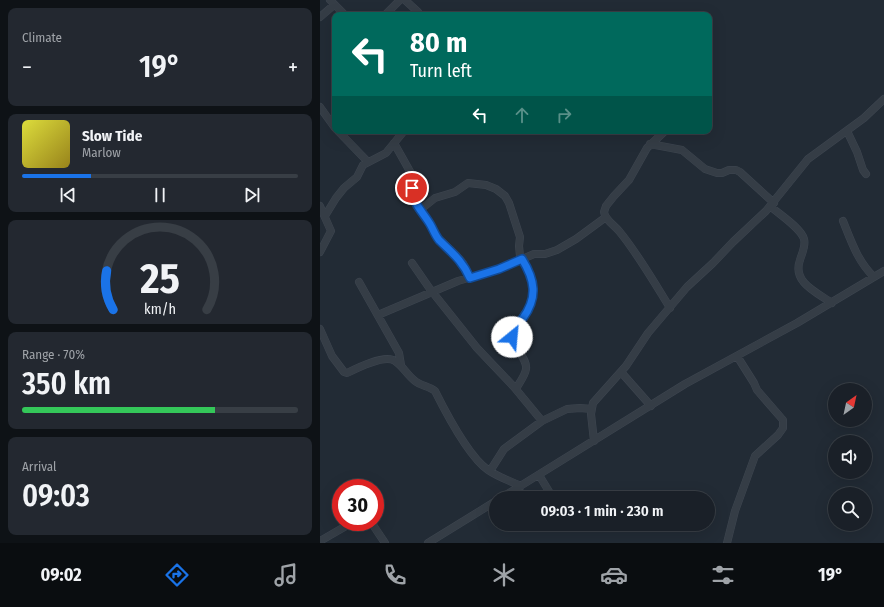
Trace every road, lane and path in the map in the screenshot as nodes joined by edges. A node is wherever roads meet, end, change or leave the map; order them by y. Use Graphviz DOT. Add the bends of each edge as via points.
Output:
graph roads {
  1 [pos="400,0"];
  2 [pos="405,0"];
  3 [pos="332,2"];
  4 [pos="342,12"];
  5 [pos="388,12"];
  6 [pos="418,12"];
  7 [pos="320,17"];
  8 [pos="884,99"];
  9 [pos="320,107"];
  10 [pos="332,124"];
  11 [pos="847,131"];
  12 [pos="341,134"];
  13 [pos="402,134"];
  14 [pos="662,134"];
  15 [pos="394,143"];
  16 [pos="650,144"];
  17 [pos="368,162"];
  18 [pos="866,174"];
  19 [pos="772,205"];
  20 [pos="320,206"];
  21 [pos="420,210"];
  22 [pos="325,216"];
  23 [pos="606,218"];
  24 [pos="844,221"];
  25 [pos="320,252"];
  26 [pos="522,259"];
  27 [pos="412,263"];
  28 [pos="884,271"];
  29 [pos="874,277"];
  30 [pos="470,278"];
  31 [pos="358,282"];
  32 [pos="433,292"];
  33 [pos="832,303"];
  34 [pos="670,308"];
  35 [pos="378,315"];
  36 [pos="320,329"];
  37 [pos="737,356"];
  38 [pos="401,366"];
  39 [pos="621,372"];
  40 [pos="516,389"];
  41 [pos="651,406"];
  42 [pos="592,408"];
  43 [pos="542,421"];
  44 [pos="594,441"];
  45 [pos="490,471"];
  46 [pos="539,475"];
  47 [pos="521,486"];
  48 [pos="513,491"];
  49 [pos="548,491"];
  50 [pos="489,505"];
  51 [pos="337,531"];
  52 [pos="377,531"];
  53 [pos="320,541"];
  54 [pos="385,543"];
  55 [pos="428,543"];
  56 [pos="727,543"];
  1 -- 5 [label="street"];
  2 -- 6 [label="street"];
  3 -- 4 [label="street"];
  3 -- 7 [label="street"];
  8 -- 11 [label="street"];
  9 -- 10 [label="street"];
  11 -- 18 [label="street"];
  11 -- 19 [label="street" via="808,159"];
  12 -- 17 [label="street"];
  13 -- 15 [label="street"];
  14 -- 16 [label="street"];
  15 -- 17 [label="street" via="386,152"];
  15 -- 21 [label="street" via="412,175 413,195"];
  16 -- 19 [label="street" via="682,150 705,169 717,173 736,170"];
  16 -- 23 [label="street" via="629,180 606,206"];
  17 -- 22 [label="street" via="336,198"];
  19 -- 33 [label="street" via="802,234 805,244 798,269 801,279"];
  19 -- 34 [label="street" via="695,279"];
  20 -- 22 [label="street"];
  21 -- 26 [label="street" via="435,198 455,192 468,183 480,183 496,189 506,196 509,203 520,237 519,249"];
  21 -- 30 [label="street" via="437,237 463,263"];
  22 -- 25 [label="street" via="332,231"];
  23 -- 26 [label="street" via="557,250"];
  23 -- 34 [label="street" via="619,231 645,267"];
  24 -- 29 [label="street" via="856,251"];
  26 -- 30 [label="street"];
  26 -- 40 [label="street" via="531,276 533,290 529,308 512,333 514,343 526,365"];
  27 -- 32 [label="street"];
  28 -- 29 [label="street"];
  29 -- 33 [label="street"];
  30 -- 32 [label="street"];
  31 -- 35 [label="street"];
  32 -- 35 [label="street"];
  32 -- 40 [label="street" via="477,348"];
  33 -- 37 [label="street"];
  34 -- 39 [label="street" via="648,333"];
  35 -- 38 [label="street" via="399,353"];
  36 -- 38 [label="street" via="332,356 344,372 386,359 394,360"];
  37 -- 41 [label="street"];
  37 -- 56 [label="street" via="757,390 784,424 778,435 755,456 735,511"];
  38 -- 45 [label="street" via="420,385 435,391 471,453"];
  39 -- 41 [label="street"];
  39 -- 42 [label="street"];
  40 -- 43 [label="street"];
  41 -- 44 [label="street"];
  42 -- 43 [label="street" via="567,409"];
  42 -- 44 [label="street"];
  43 -- 45 [label="street" via="504,450"];
  44 -- 46 [label="street"];
  45 -- 47 [label="street"];
  46 -- 47 [label="street"];
  46 -- 49 [label="street"];
  47 -- 48 [label="street"];
  50 -- 55 [label="street"];
  51 -- 53 [label="street"];
  52 -- 54 [label="street"];
}
